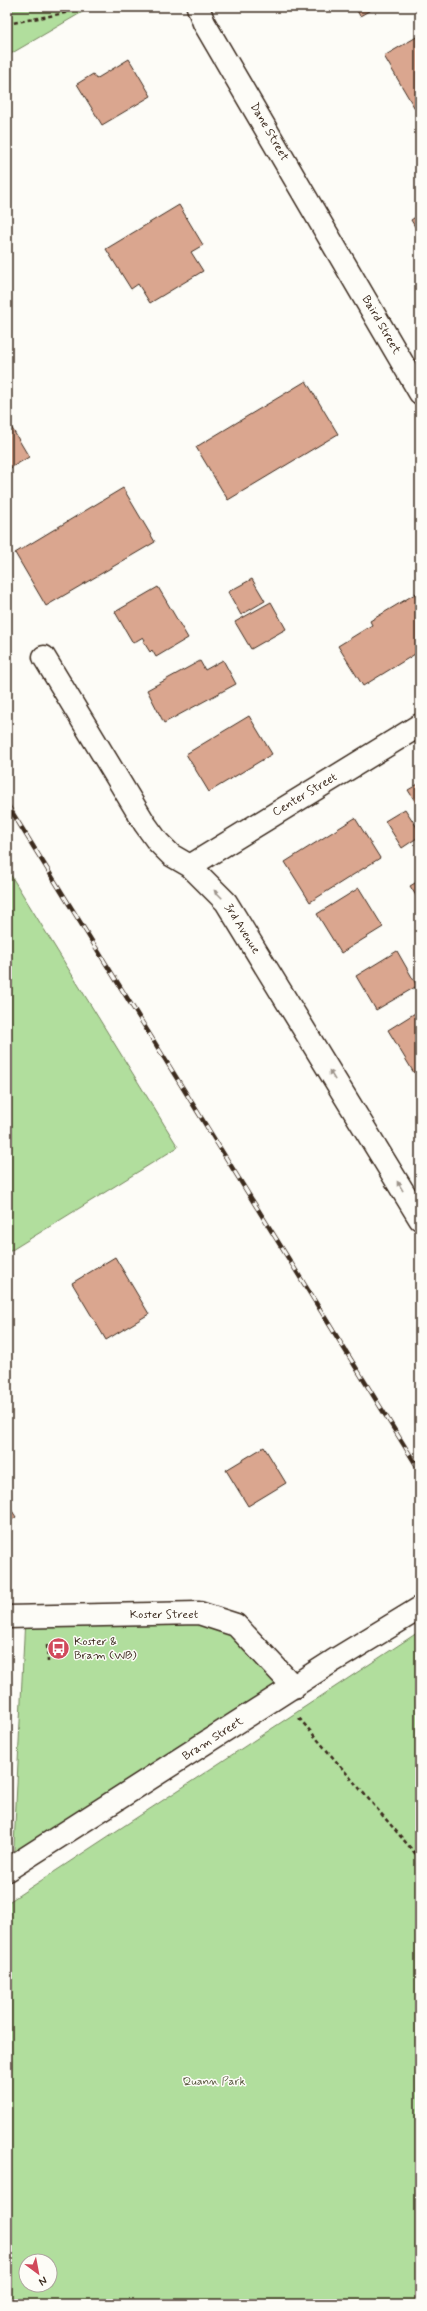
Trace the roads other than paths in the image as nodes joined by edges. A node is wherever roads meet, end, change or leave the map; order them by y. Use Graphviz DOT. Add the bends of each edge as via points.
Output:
graph roads {
  1 [pos="198,7"];
  2 [pos="341,257"];
  3 [pos="420,393"];
  4 [pos="44,657"];
  5 [pos="420,725"];
  6 [pos="190,866"];
  7 [pos="420,1219"];
  8 [pos="420,1608"];
  9 [pos="7,1617"];
  10 [pos="287,1691"];
  11 [pos="7,1870"];
  1 -- 2 [label="street, Dane Street" via="204,23"];
  2 -- 3 [label="street, Baird Street"];
  4 -- 6 [label="street, 3rd Avenue" via="145,824 171,855"];
  5 -- 6 [label="street, Center Street"];
  7 -- 6 [label="street, 3rd Avenue, one-way" via="226,902"];
  8 -- 10 [label="street, Bram Street"];
  9 -- 10 [label="street, Koster Street" via="199,1613 236,1625"];
  10 -- 11 [label="street, Bram Street"];
}
